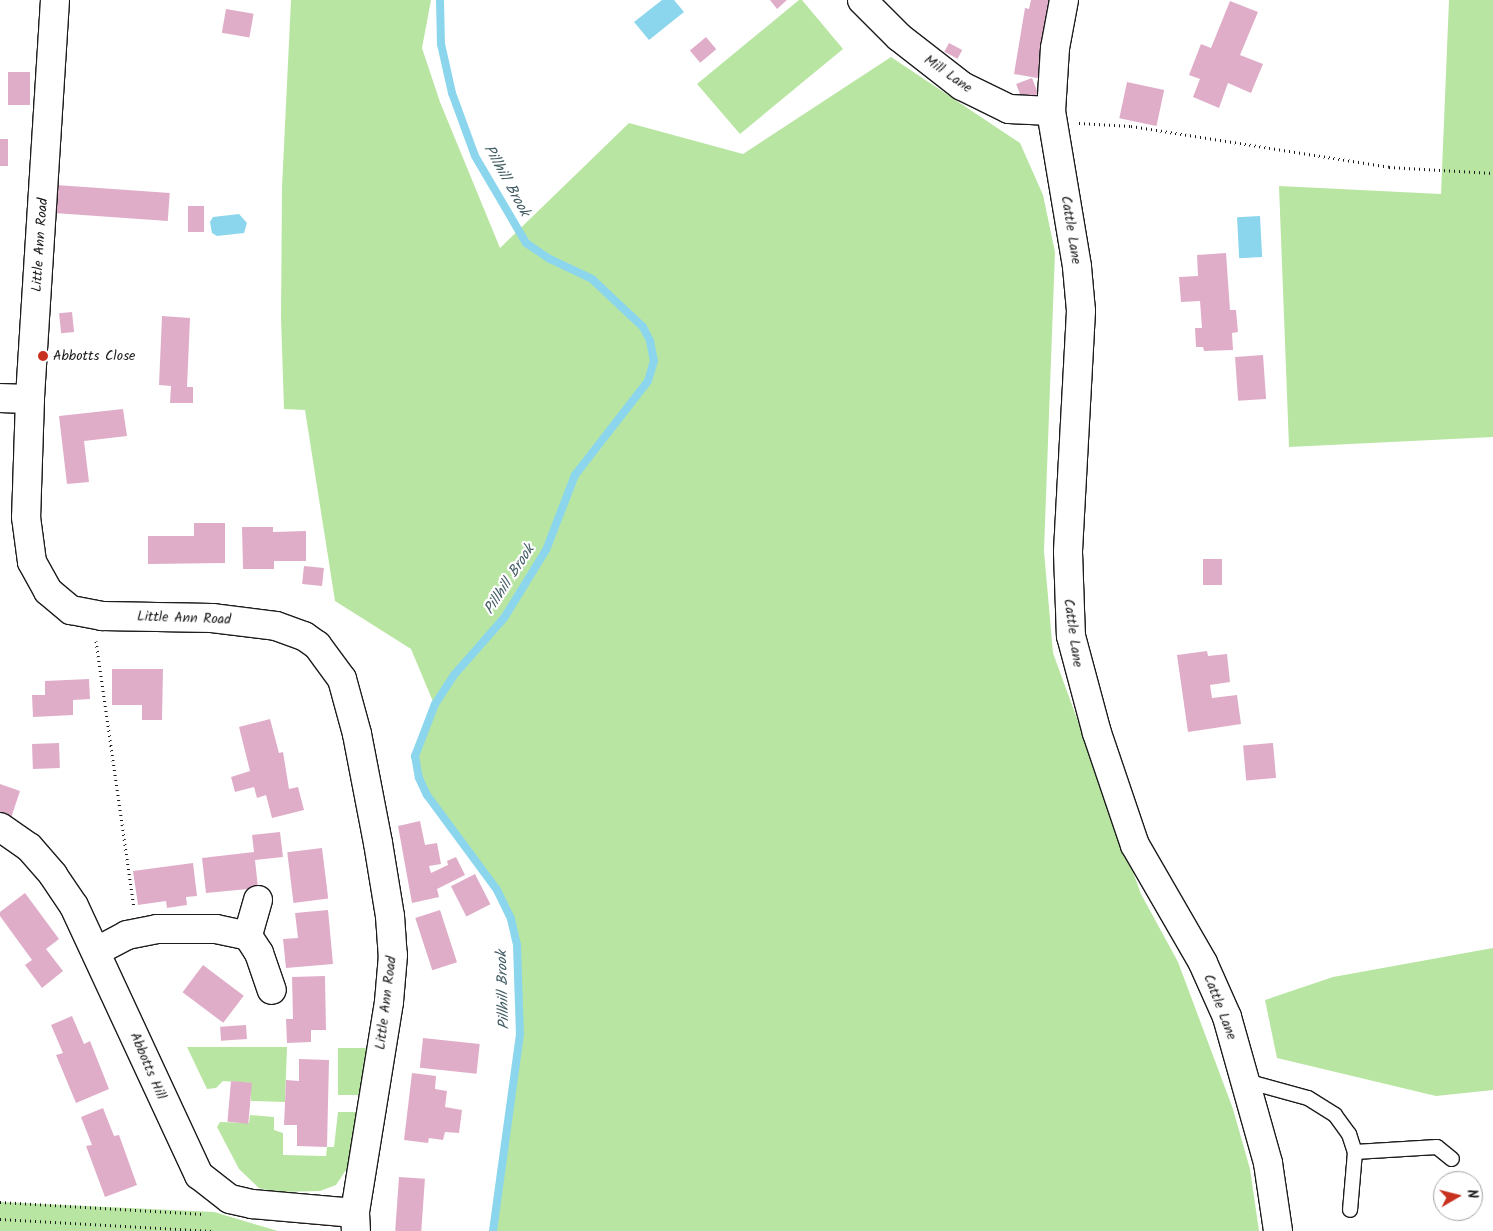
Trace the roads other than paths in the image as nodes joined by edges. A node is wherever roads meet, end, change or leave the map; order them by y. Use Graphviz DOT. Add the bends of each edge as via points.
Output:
graph roads {
  1 [pos="55,0"];
  2 [pos="862,0"];
  3 [pos="1064,0"];
  4 [pos="1051,111"];
  5 [pos="0,398"];
  6 [pos="30,399"];
  7 [pos="0,827"];
  8 [pos="258,900"];
  9 [pos="248,936"];
  10 [pos="98,951"];
  11 [pos="272,990"];
  12 [pos="1246,1081"];
  13 [pos="1355,1152"];
  14 [pos="1452,1159"];
  15 [pos="1350,1210"];
  16 [pos="356,1222"];
  17 [pos="1278,1231"];
  1 -- 6 [label="street, Little Ann Road"];
  2 -- 4 [label="street, Mill Lane" via="899,37 962,86 1008,110"];
  3 -- 4 [label="street, Cattle Lane" via="1055,48"];
  4 -- 12 [label="street, Cattle Lane" via="1080,289 1080,364 1067,574 1071,636 1077,667 1132,836 1149,872 1203,962 1226,1017"];
  5 -- 6 [label="street"];
  6 -- 16 [label="street, Little Ann Road" via="26,517 32,562 39,578 58,602 71,610 94,615 218,619 276,626 304,636 317,645 342,679 357,734 376,834 393,955"];
  7 -- 10 [label="street, Abbotts Hill" via="29,847 54,874"];
  8 -- 9 [label="street"];
  9 -- 10 [label="street" via="216,929 173,928 138,932"];
  9 -- 11 [label="street" via="259,953"];
  10 -- 16 [label="street, Abbotts Hill" via="189,1159 199,1175 230,1199"];
  12 -- 13 [label="lane" via="1285,1090 1324,1106 1349,1134"];
  12 -- 17 [label="street, Cattle Lane" via="1268,1163"];
  13 -- 14 [label="lane" via="1437,1146"];
  13 -- 15 [label="lane"];
}
